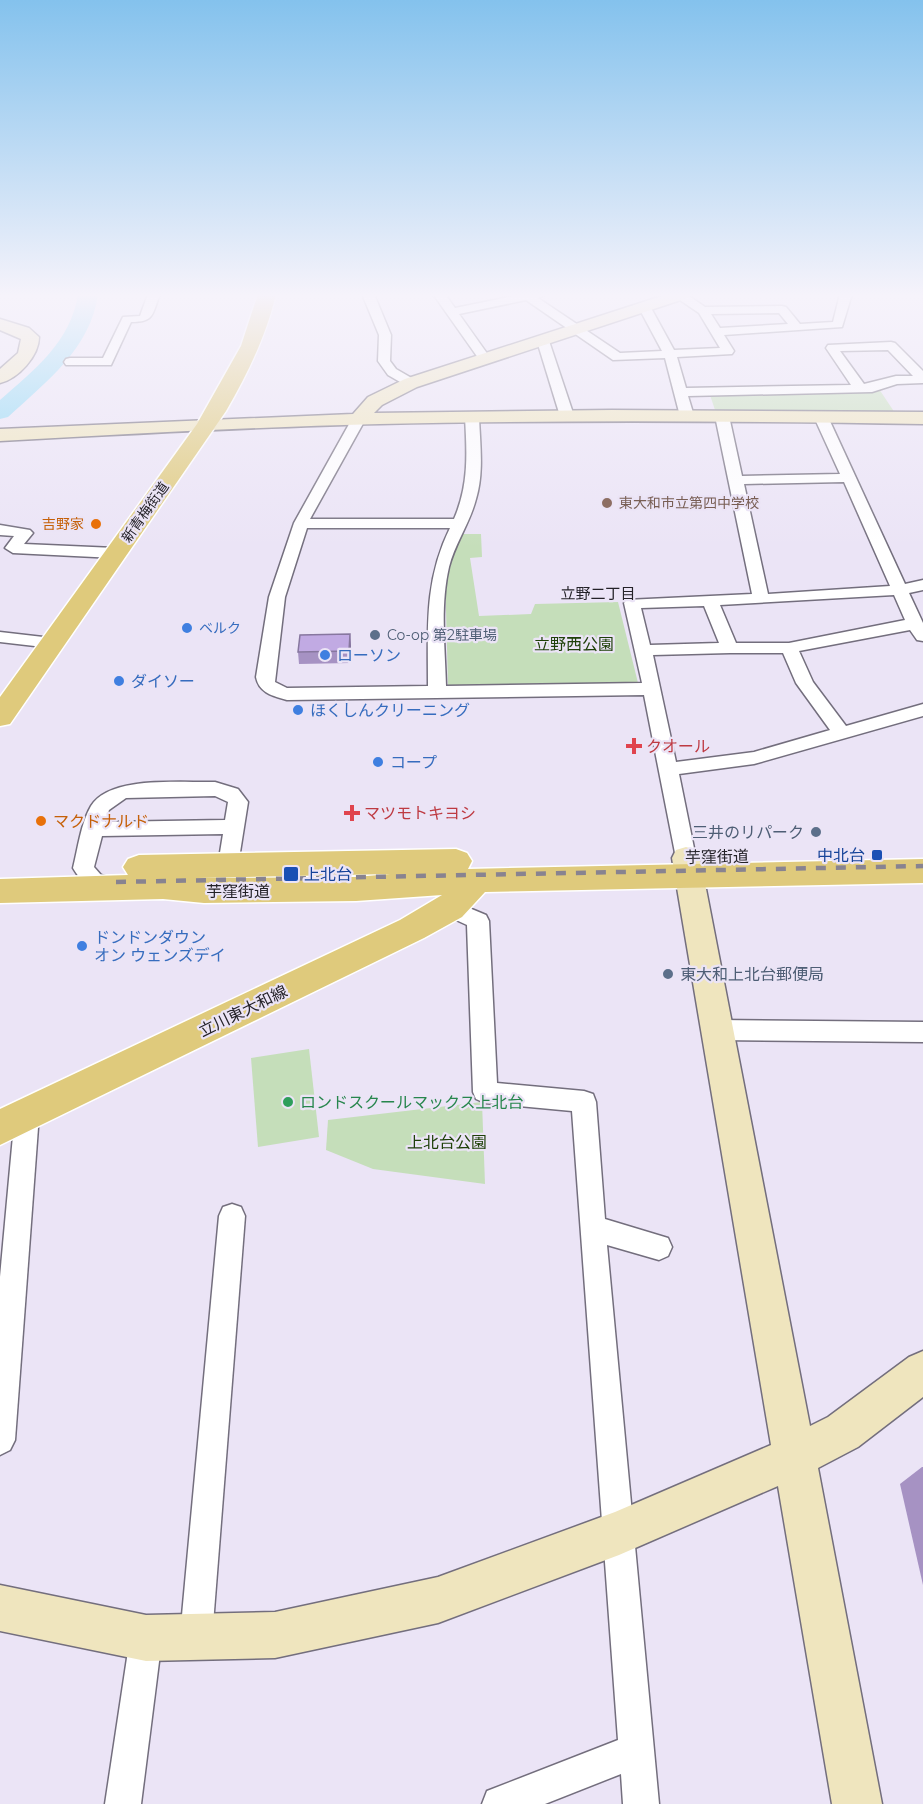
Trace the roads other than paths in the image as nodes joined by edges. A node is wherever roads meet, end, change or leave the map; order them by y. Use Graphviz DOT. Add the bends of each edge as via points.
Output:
graph roads {
  1 [pos="234,378"];
  2 [pos="403,378"];
  3 [pos="426,378"];
  4 [pos="555,378"];
  5 [pos="676,378"];
  6 [pos="853,378"];
  7 [pos="923,379"];
  8 [pos="411,383"];
  9 [pos="860,388"];
  10 [pos="680,392"];
  11 [pos="567,416"];
  12 [pos="687,416"];
  13 [pos="722,416"];
  14 [pos="472,417"];
  15 [pos="821,417"];
  16 [pos="923,418"];
  17 [pos="358,420"];
  18 [pos="206,426"];
  19 [pos="0,435"];
  20 [pos="848,478"];
  21 [pos="735,480"];
  22 [pos="460,522"];
  23 [pos="301,524"];
  24 [pos="0,530"];
  25 [pos="116,554"];
  26 [pos="923,585"];
  27 [pos="900,590"];
  28 [pos="761,599"];
  29 [pos="710,601"];
  30 [pos="919,630"];
  31 [pos="0,637"];
  32 [pos="52,643"];
  33 [pos="730,648"];
  34 [pos="789,648"];
  35 [pos="644,650"];
  36 [pos="652,690"];
  37 [pos="437,693"];
  38 [pos="923,710"];
  39 [pos="0,717"];
  40 [pos="841,732"];
  41 [pos="668,769"];
  42 [pos="234,826"];
  43 [pos="93,829"];
  44 [pos="923,854"];
  45 [pos="228,865"];
  46 [pos="688,867"];
  47 [pos="83,868"];
  48 [pos="0,869"];
  49 [pos="476,871"];
  50 [pos="923,872"];
  51 [pos="116,888"];
  52 [pos="0,891"];
  53 [pos="450,908"];
  54 [pos="718,1030"];
  55 [pos="923,1032"];
  56 [pos="14,1121"];
  57 [pos="232,1215"];
  58 [pos="593,1227"];
  59 [pos="659,1247"];
  60 [pos="923,1371"];
  61 [pos="0,1440"];
  62 [pos="794,1457"];
  63 [pos="619,1533"];
  64 [pos="0,1608"];
  65 [pos="196,1637"];
  66 [pos="146,1638"];
  67 [pos="637,1750"];
  68 [pos="123,1804"];
  69 [pos="500,1804"];
  70 [pos="641,1804"];
  71 [pos="857,1804"];
  1 -- 18 [label="main road, 新青梅街道"];
  2 -- 8 [label="street"];
  3 -- 8 [label="street"];
  4 -- 11 [label="street"];
  5 -- 10 [label="street"];
  6 -- 9 [label="street"];
  7 -- 9 [label="street"];
  8 -- 17 [label="street" via="375,401"];
  9 -- 10 [label="street"];
  10 -- 12 [label="street"];
  11 -- 12 [label="street"];
  11 -- 14 [label="street"];
  12 -- 13 [label="street"];
  13 -- 15 [label="street"];
  13 -- 21 [label="street"];
  14 -- 17 [label="street"];
  14 -- 22 [label="street" via="475,470"];
  15 -- 16 [label="street"];
  15 -- 20 [label="street"];
  17 -- 18 [label="street"];
  17 -- 23 [label="street"];
  18 -- 19 [label="street"];
  18 -- 25 [label="main road, 新青梅街道"];
  20 -- 21 [label="street"];
  20 -- 27 [label="street"];
  21 -- 28 [label="street"];
  22 -- 23 [label="street"];
  22 -- 37 [label="street" via="448,546 437,593"];
  23 -- 37 [label="street" via="277,597 265,677 269,687 287,694"];
  24 -- 25 [label="street" via="26,533 13,548"];
  25 -- 32 [label="main road, 新青梅街道"];
  26 -- 27 [label="street"];
  27 -- 28 [label="street"];
  27 -- 30 [label="street"];
  28 -- 29 [label="street"];
  29 -- 33 [label="street"];
  29 -- 35 [label="street" via="632,603"];
  30 -- 34 [label="street" via="878,629"];
  31 -- 32 [label="street"];
  32 -- 39 [label="main road, 新青梅街道"];
  33 -- 34 [label="street"];
  33 -- 35 [label="street"];
  34 -- 40 [label="street" via="805,683"];
  35 -- 36 [label="street"];
  36 -- 37 [label="street"];
  36 -- 41 [label="street"];
  38 -- 40 [label="street"];
  40 -- 41 [label="street" via="754,758"];
  41 -- 46 [label="street"];
  42 -- 43 [label="street"];
  42 -- 43 [label="street" via="238,802 235,796 215,789 185,789 115,794 99,809"];
  42 -- 45 [label="street"];
  43 -- 47 [label="street"];
  44 -- 46 [label="main road, 芋窪街道"];
  45 -- 47 [label="main road, 芋窪街道"];
  45 -- 49 [label="main road, 芋窪街道"];
  46 -- 49 [label="main road, 芋窪街道"];
  46 -- 50 [label="main road, 芋窪街道"];
  46 -- 54 [label="street"];
  47 -- 48 [label="main road, 芋窪街道"];
  47 -- 51 [label="street" via="94,881"];
  49 -- 51 [label="main road, 芋窪街道" via="356,889"];
  49 -- 53 [label="main road, 立川東大和線"];
  51 -- 52 [label="main road, 芋窪街道"];
  53 -- 56 [label="main road, 立川東大和線" via="402,935"];
  53 -- 58 [label="street" via="478,921 485,1092 584,1102"];
  54 -- 55 [label="street"];
  54 -- 62 [label="street"];
  56 -- 61 [label="street"];
  57 -- 65 [label="street"];
  58 -- 59 [label="street"];
  58 -- 63 [label="street"];
  60 -- 62 [label="street" via="843,1432"];
  62 -- 63 [label="street"];
  62 -- 71 [label="street"];
  63 -- 65 [label="street" via="438,1600 275,1635"];
  63 -- 67 [label="street"];
  64 -- 66 [label="street"];
  65 -- 66 [label="street"];
  66 -- 68 [label="street"];
  67 -- 69 [label="street"];
  67 -- 70 [label="street"];
}
